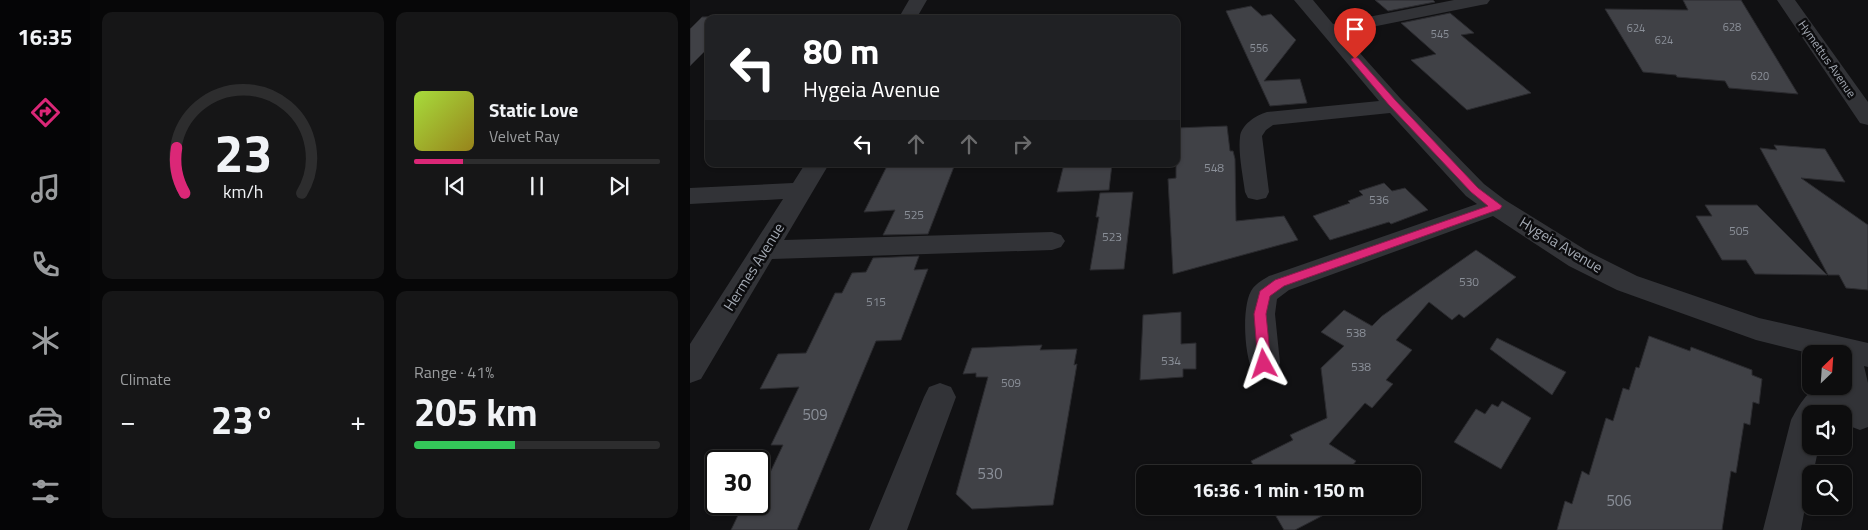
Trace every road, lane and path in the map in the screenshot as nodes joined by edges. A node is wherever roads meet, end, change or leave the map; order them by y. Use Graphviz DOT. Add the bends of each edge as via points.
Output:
graph roads {
  1 [pos="918,0"];
  2 [pos="1303,0"];
  3 [pos="1481,0"];
  4 [pos="1786,0"];
  5 [pos="1422,5"];
  6 [pos="909,15"];
  7 [pos="1330,30"];
  8 [pos="1395,106"];
  9 [pos="1868,118"];
  10 [pos="816,167"];
  11 [pos="801,190"];
  12 [pos="1257,192"];
  13 [pos="690,196"];
  14 [pos="1496,206"];
  15 [pos="1052,241"];
  16 [pos="764,250"];
  17 [pos="1856,352"];
  18 [pos="1264,364"];
  19 [pos="690,370"];
  20 [pos="940,397"];
  21 [pos="1819,405"];
  22 [pos="1832,405"];
  23 [pos="1852,413"];
  24 [pos="1864,418"];
  25 [pos="1802,445"];
  26 [pos="888,530"];
  27 [pos="1782,530"];
  1 -- 6 [label="street"];
  2 -- 7 [label="street, Hygeia Avenue"];
  3 -- 5 [label="street"];
  4 -- 9 [label="street, Hymettus Avenue"];
  5 -- 7 [label="street"];
  7 -- 8 [label="street, Hygeia Avenue"];
  8 -- 12 [label="street" via="1267,119 1251,136"];
  8 -- 14 [label="street, Hygeia Avenue" via="1475,190"];
  10 -- 11 [label="street, Hermes Avenue"];
  11 -- 13 [label="street"];
  11 -- 16 [label="street, Hermes Avenue"];
  14 -- 17 [label="street, Hygeia Avenue" via="1579,259 1627,283 1756,329"];
  14 -- 18 [label="street" via="1280,283 1264,294 1260,314"];
  15 -- 16 [label="street"];
  16 -- 19 [label="street, Hermes Avenue"];
  17 -- 24 [label="street"];
  20 -- 26 [label="street"];
  21 -- 22 [label="street" via="1822,401"];
  23 -- 24 [label="street"];
  25 -- 27 [label="street"];
}
